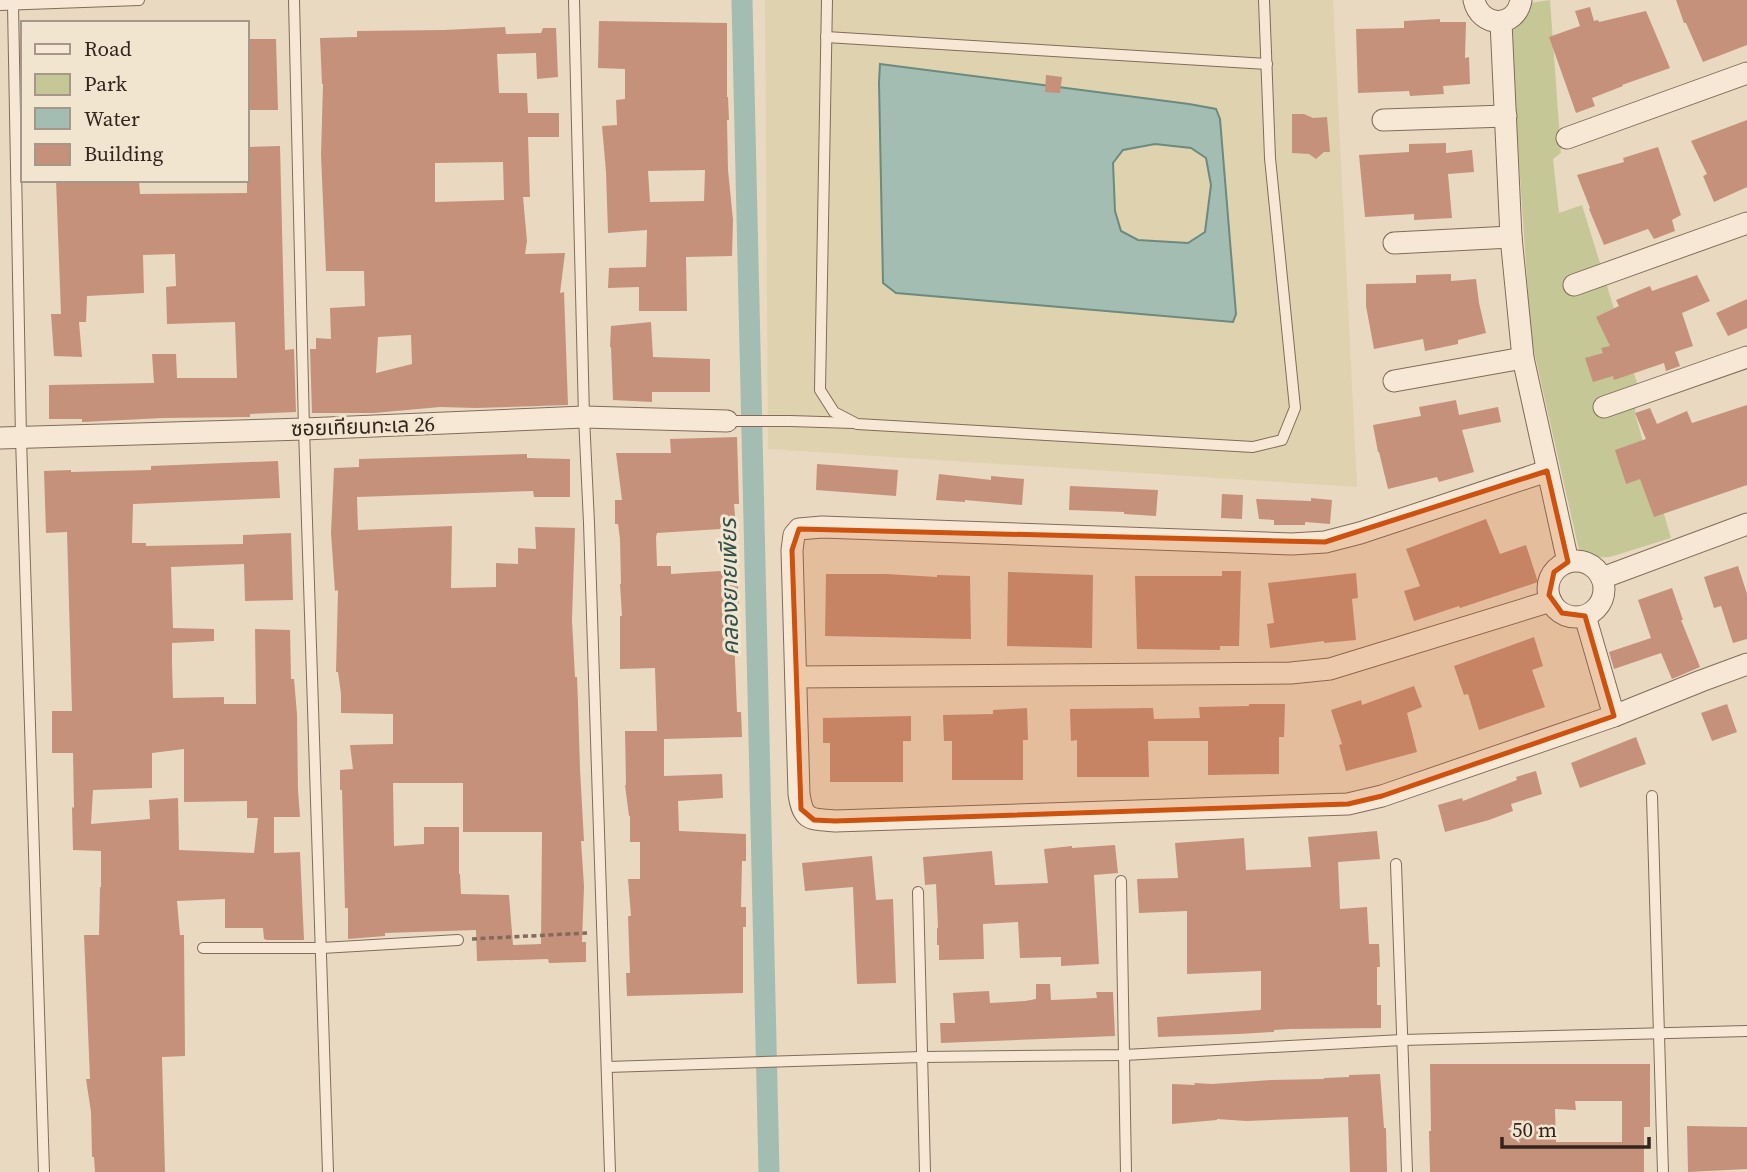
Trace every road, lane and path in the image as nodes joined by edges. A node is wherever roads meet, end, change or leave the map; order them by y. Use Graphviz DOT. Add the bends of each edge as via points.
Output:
graph roads {
  1 [pos="139,0"];
  2 [pos="294,0"];
  3 [pos="574,0"];
  4 [pos="827,0"];
  5 [pos="1264,0"];
  6 [pos="1474,0"];
  7 [pos="1521,0"];
  8 [pos="0,5"];
  9 [pos="13,5"];
  10 [pos="1501,22"];
  11 [pos="826,37"];
  12 [pos="1267,64"];
  13 [pos="1747,73"];
  14 [pos="1506,116"];
  15 [pos="1383,120"];
  16 [pos="1567,138"];
  17 [pos="1747,223"];
  18 [pos="1511,236"];
  19 [pos="1394,243"];
  20 [pos="1574,285"];
  21 [pos="1747,357"];
  22 [pos="1523,358"];
  23 [pos="1394,381"];
  24 [pos="1604,407"];
  25 [pos="584,417"];
  26 [pos="727,421"];
  27 [pos="857,424"];
  28 [pos="304,429"];
  29 [pos="10,438"];
  30 [pos="1547,471"];
  31 [pos="1747,524"];
  32 [pos="1568,562"];
  33 [pos="1602,578"];
  34 [pos="1551,601"];
  35 [pos="1585,616"];
  36 [pos="1747,664"];
  37 [pos="796,677"];
  38 [pos="1614,716"];
  39 [pos="1652,796"];
  40 [pos="1396,863"];
  41 [pos="1121,881"];
  42 [pos="918,892"];
  43 [pos="603,932"];
  44 [pos="458,940"];
  45 [pos="203,948"];
  46 [pos="321,948"];
  47 [pos="1747,1031"];
  48 [pos="1659,1033"];
  49 [pos="1402,1040"];
  50 [pos="1124,1055"];
  51 [pos="922,1057"];
  52 [pos="607,1067"];
  53 [pos="44,1172"];
  54 [pos="328,1172"];
  55 [pos="610,1172"];
  56 [pos="925,1172"];
  57 [pos="1126,1172"];
  58 [pos="1407,1172"];
  59 [pos="1662,1172"];
  1 -- 9 [label="lane"];
  2 -- 28 [label="lane"];
  3 -- 25 [label="lane"];
  4 -- 11 [label="lane"];
  5 -- 12 [label="lane"];
  6 -- 10 [label="street" via="1484,18"];
  7 -- 10 [label="street" via="1516,14"];
  8 -- 9 [label="lane"];
  9 -- 29 [label="lane"];
  10 -- 14 [label="street"];
  11 -- 12 [label="lane"];
  11 -- 27 [label="lane" via="820,390 834,412"];
  12 -- 27 [label="lane" via="1270,158 1295,408 1282,440 1253,447"];
  13 -- 16 [label="street"];
  14 -- 15 [label="street"];
  14 -- 18 [label="street"];
  17 -- 20 [label="street"];
  18 -- 19 [label="street"];
  18 -- 22 [label="street"];
  21 -- 24 [label="street"];
  22 -- 23 [label="street"];
  22 -- 30 [label="street"];
  25 -- 26 [label="street, ซอยเทียนทะเล 26"];
  25 -- 28 [label="street, ซอยเทียนทะเล 26"];
  25 -- 43 [label="lane"];
  26 -- 27 [label="lane"];
  28 -- 29 [label="street, ซอยเทียนทะเล 26"];
  28 -- 46 [label="lane"];
  29 -- 53 [label="lane"];
  30 -- 32 [label="street"];
  30 -- 37 [label="street" via="1325,542 799,529 792,550"];
  31 -- 33 [label="street"];
  32 -- 33 [label="street" via="1585,563"];
  32 -- 34 [label="street" via="1554,572 1549,583"];
  33 -- 35 [label="street" via="1602,601"];
  34 -- 35 [label="street" via="1562,613"];
  34 -- 37 [label="street" via="1330,669 1291,673"];
  35 -- 38 [label="street"];
  36 -- 38 [label="street"];
  37 -- 38 [label="street" via="799,793 805,816 814,820 1348,804"];
  39 -- 48 [label="lane"];
  40 -- 49 [label="lane"];
  41 -- 50 [label="lane"];
  42 -- 51 [label="lane"];
  43 -- 44 [label="path"];
  43 -- 52 [label="lane"];
  44 -- 46 [label="lane"];
  45 -- 46 [label="lane"];
  46 -- 54 [label="lane"];
  47 -- 48 [label="lane"];
  48 -- 49 [label="lane"];
  48 -- 59 [label="lane"];
  49 -- 50 [label="lane"];
  49 -- 58 [label="lane"];
  50 -- 51 [label="lane"];
  50 -- 57 [label="lane"];
  51 -- 52 [label="lane"];
  51 -- 56 [label="lane"];
  52 -- 55 [label="lane"];
}
